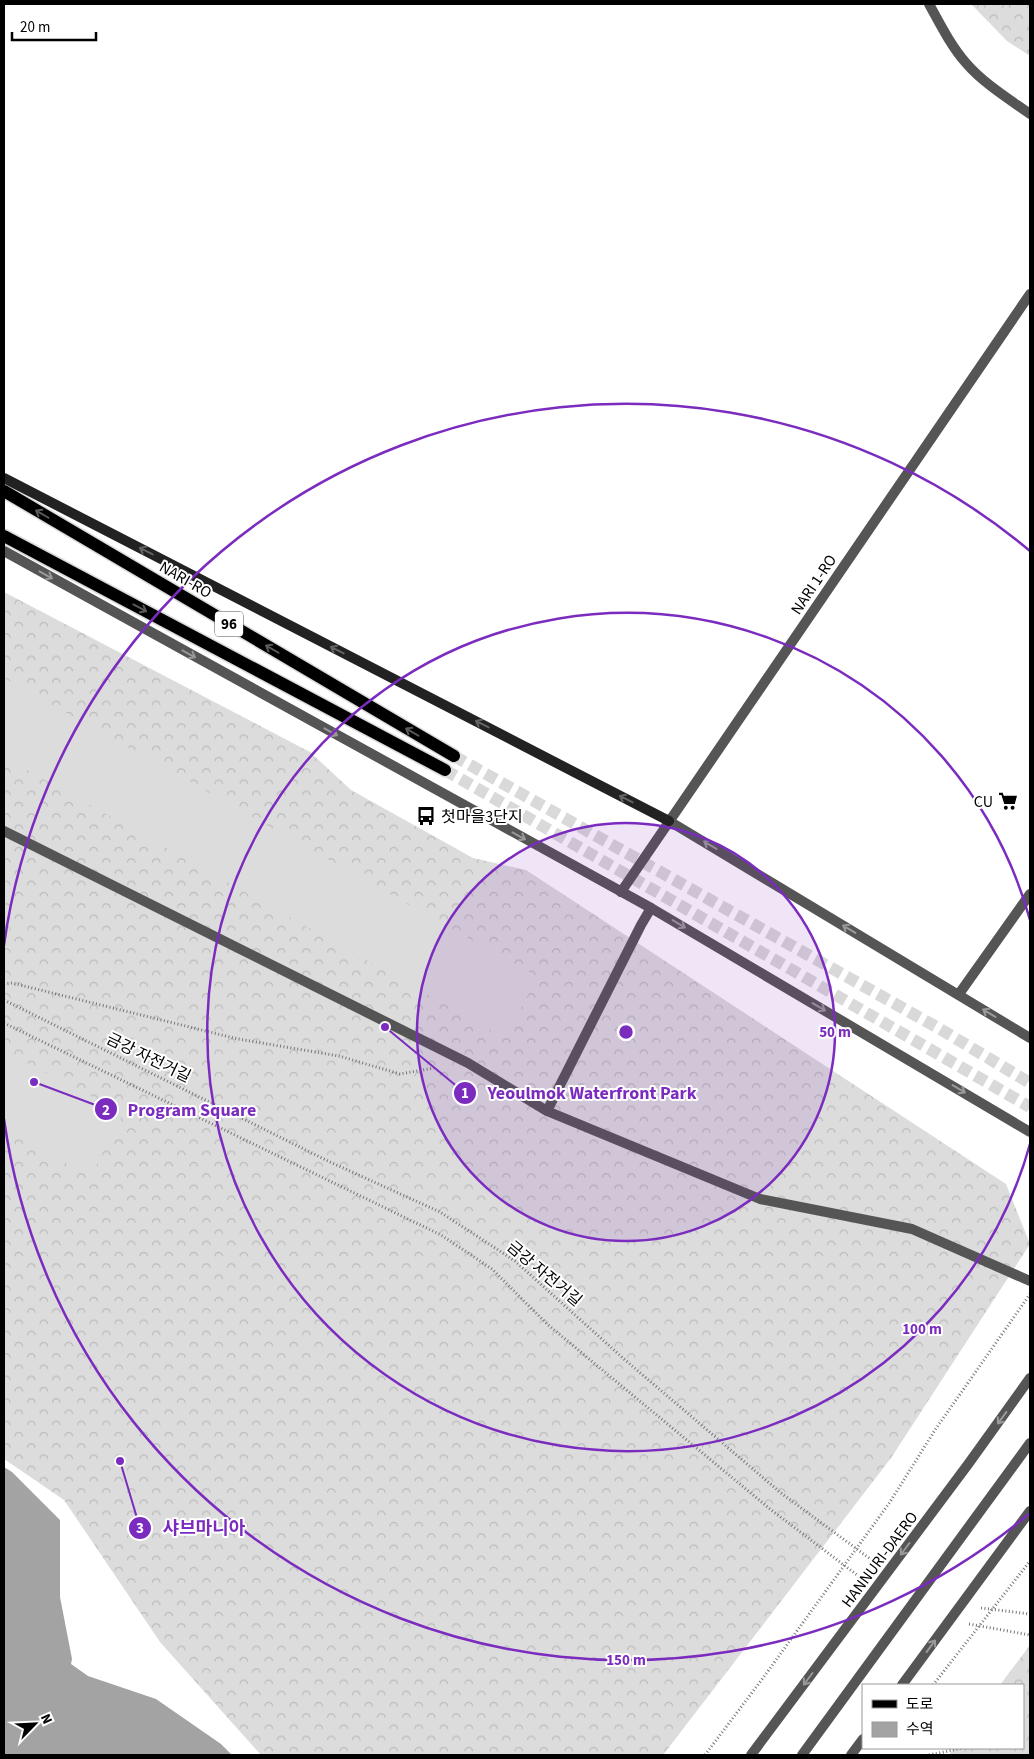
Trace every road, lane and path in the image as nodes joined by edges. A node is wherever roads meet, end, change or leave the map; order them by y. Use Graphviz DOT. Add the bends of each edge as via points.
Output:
graph roads {
  1 [pos="929,4"];
  2 [pos="1030,114"];
  3 [pos="1030,294"];
  4 [pos="4,478"];
  5 [pos="4,491"];
  6 [pos="4,536"];
  7 [pos="4,552"];
  8 [pos="454,756"];
  9 [pos="445,770"];
  10 [pos="670,821"];
  11 [pos="4,831"];
  12 [pos="621,892"];
  13 [pos="1030,894"];
  14 [pos="652,908"];
  15 [pos="4,984"];
  16 [pos="959,994"];
  17 [pos="4,1000"];
  18 [pos="4,1023"];
  19 [pos="1030,1038"];
  20 [pos="468,1063"];
  21 [pos="547,1111"];
  22 [pos="1008,1119"];
  23 [pos="1030,1125"];
  24 [pos="1030,1132"];
  25 [pos="1030,1281"];
  26 [pos="1030,1294"];
  27 [pos="1030,1378"];
  28 [pos="1030,1444"];
  29 [pos="1030,1511"];
  30 [pos="1030,1561"];
  31 [pos="875,1562"];
  32 [pos="862,1579"];
  33 [pos="976,1607"];
  34 [pos="1030,1614"];
  35 [pos="968,1624"];
  36 [pos="1030,1635"];
  37 [pos="903,1684"];
  38 [pos="934,1684"];
  39 [pos="862,1740"];
  40 [pos="958,1749"];
  41 [pos="705,1755"];
  42 [pos="751,1755"];
  43 [pos="802,1755"];
  44 [pos="851,1755"];
  45 [pos="929,1755"];
  1 -- 2 [label="street" via="967,64"];
  3 -- 10 [label="street, NARI 1-RO"];
  10 -- 4 [label="main road, one-way"];
  8 -- 5 [label="main road, NARI-RO / 96, one-way"];
  6 -- 9 [label="main road, 96, one-way"];
  7 -- 12 [label="street, one-way"];
  10 -- 12 [label="street, NARI 1-RO"];
  16 -- 10 [label="street, one-way"];
  11 -- 20 [label="street"];
  12 -- 14 [label="street"];
  13 -- 16 [label="street"];
  14 -- 21 [label="street"];
  14 -- 22 [label="street, one-way"];
  15 -- 20 [label="path" via="12,983 238,1039 340,1056 400,1074"];
  19 -- 16 [label="street, one-way"];
  17 -- 31 [label="path, 금강 자전거길" via="448,1217 515,1261 781,1493"];
  18 -- 32 [label="path" via="448,1240 492,1269 547,1324 770,1509"];
  20 -- 21 [label="street"];
  21 -- 25 [label="street" via="760,1200 912,1229"];
  22 -- 23 [label="street"];
  22 -- 24 [label="street"];
  26 -- 41 [label="path, bridge" via="935,1430 890,1502"];
  27 -- 42 [label="street, HANNURI-DAERO, one-way, bridge"];
  28 -- 43 [label="street, bridge"];
  37 -- 29 [label="street, one-way, bridge"];
  30 -- 38 [label="path, bridge"];
  33 -- 34 [label="path"];
  35 -- 36 [label="path"];
  39 -- 44 [label="street"];
  40 -- 45 [label="path"];
}
